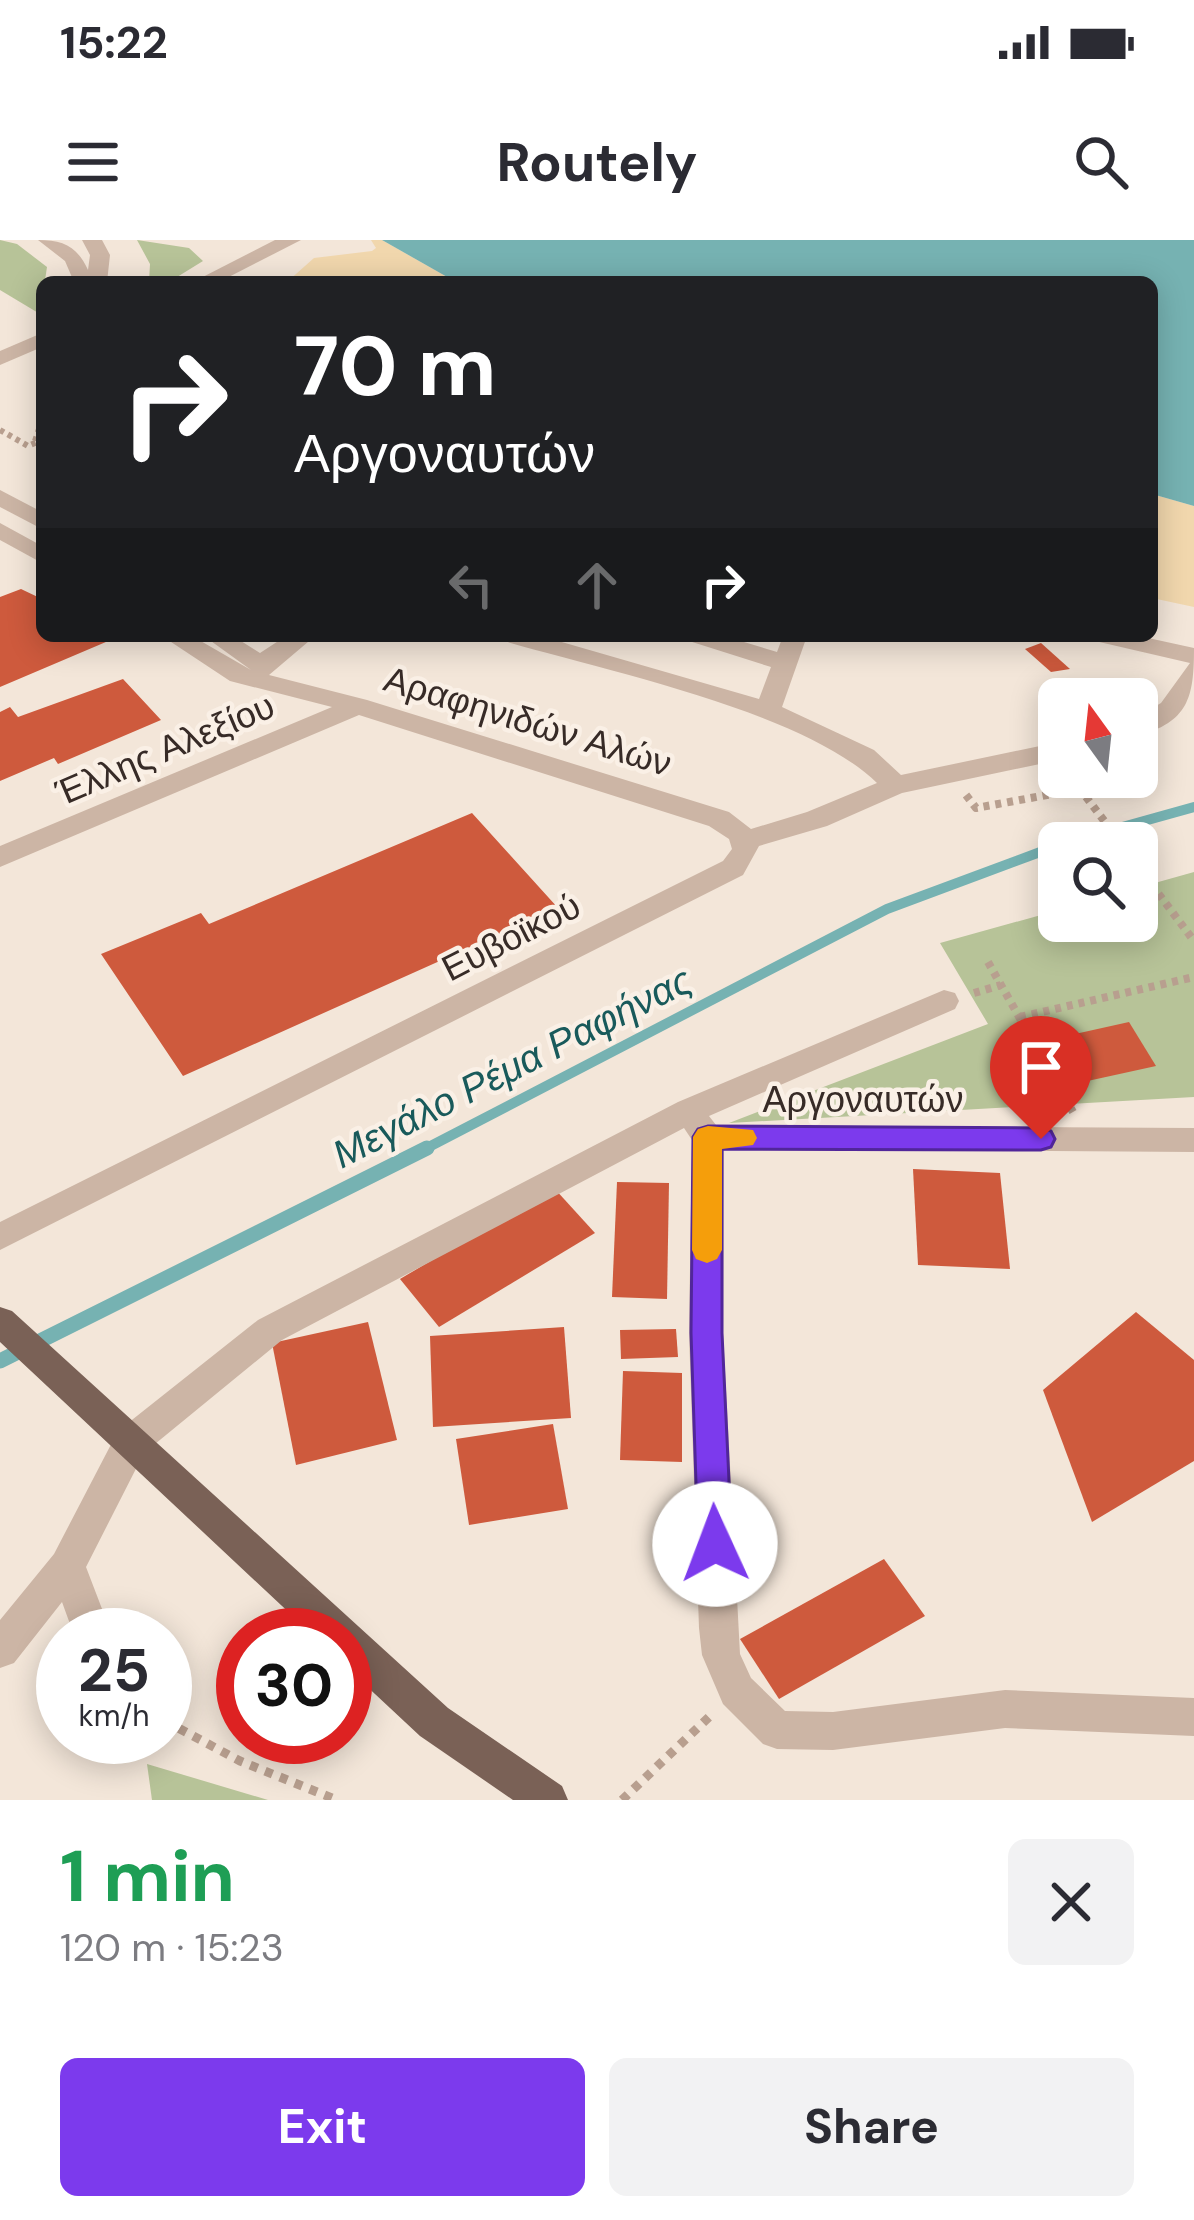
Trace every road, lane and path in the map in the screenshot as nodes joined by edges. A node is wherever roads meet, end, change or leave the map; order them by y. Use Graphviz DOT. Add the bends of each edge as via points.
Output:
graph roads {
  1 [pos="48,240"];
  2 [pos="92,240"];
  3 [pos="234,240"];
  4 [pos="284,244"];
  5 [pos="81,276"];
  6 [pos="98,276"];
  7 [pos="216,276"];
  8 [pos="36,344"];
  9 [pos="0,358"];
  10 [pos="0,430"];
  11 [pos="36,442"];
  12 [pos="0,496"];
  13 [pos="36,518"];
  14 [pos="0,530"];
  15 [pos="36,552"];
  16 [pos="184,642"];
  17 [pos="226,642"];
  18 [pos="294,642"];
  19 [pos="534,642"];
  20 [pos="717,642"];
  21 [pos="794,642"];
  22 [pos="1131,642"];
  23 [pos="1194,656"];
  24 [pos="261,664"];
  25 [pos="788,664"];
  26 [pos="1194,670"];
  27 [pos="281,686"];
  28 [pos="358,706"];
  29 [pos="768,710"];
  30 [pos="1158,718"];
  31 [pos="1194,720"];
  32 [pos="1158,727"];
  33 [pos="1038,755"];
  34 [pos="895,785"];
  35 [pos="744,841"];
  36 [pos="0,857"];
  37 [pos="1158,893"];
  38 [pos="1194,941"];
  39 [pos="988,962"];
  40 [pos="1194,977"];
  41 [pos="944,1001"];
  42 [pos="1019,1017"];
  43 [pos="698,1124"];
  44 [pos="1089,1139"];
  45 [pos="1194,1140"];
  46 [pos="0,1237"];
  47 [pos="0,1322"];
  48 [pos="130,1442"];
  49 [pos="68,1566"];
  50 [pos="83,1608"];
  51 [pos="311,1608"];
  52 [pos="0,1650"];
  53 [pos="372,1664"];
  54 [pos="737,1691"];
  55 [pos="1194,1717"];
  56 [pos="192,1735"];
  57 [pos="337,1800"];
  58 [pos="548,1800"];
  59 [pos="622,1800"];
  1 -- 5 [label="street" via="73,258"];
  2 -- 6 [label="street"];
  3 -- 4 [label="street"];
  4 -- 7 [label="street"];
  8 -- 9 [label="street"];
  10 -- 11 [label="path" via="28,446"];
  12 -- 13 [label="street"];
  14 -- 15 [label="street"];
  16 -- 27 [label="street, Αραφηνιδών Αλών" via="239,676"];
  17 -- 24 [label="street"];
  18 -- 24 [label="street"];
  19 -- 29 [label="street"];
  20 -- 25 [label="street"];
  21 -- 25 [label="street"];
  22 -- 23 [label="street"];
  24 -- 27 [label="street"];
  25 -- 29 [label="street"];
  26 -- 30 [label="street"];
  27 -- 28 [label="street, Αραφηνιδών Αλών"];
  28 -- 35 [label="street, Αραφηνιδών Αλών" via="719,819"];
  28 -- 36 [label="street, Έλλης Αλεξίου"];
  29 -- 34 [label="street" via="865,756"];
  31 -- 32 [label="street"];
  33 -- 34 [label="street"];
  34 -- 35 [label="street"];
  35 -- 46 [label="street, Ευβοϊκού" via="733,868"];
  37 -- 38 [label="path"];
  39 -- 42 [label="path"];
  40 -- 42 [label="path"];
  41 -- 43 [label="street"];
  42 -- 44 [label="path"];
  43 -- 44 [label="street, Αργοναυτών"];
  43 -- 48 [label="street" via="270,1330"];
  43 -- 54 [label="street" via="718,1628"];
  44 -- 45 [label="street, Αργοναυτών"];
  47 -- 48 [label="main road"];
  48 -- 49 [label="street"];
  48 -- 51 [label="main road"];
  49 -- 50 [label="street"];
  49 -- 52 [label="street"];
  53 -- 58 [label="main road" via="434,1722"];
  54 -- 55 [label="street" via="777,1730 833,1731 1005,1709"];
  54 -- 59 [label="path"];
  56 -- 57 [label="path"];
}
